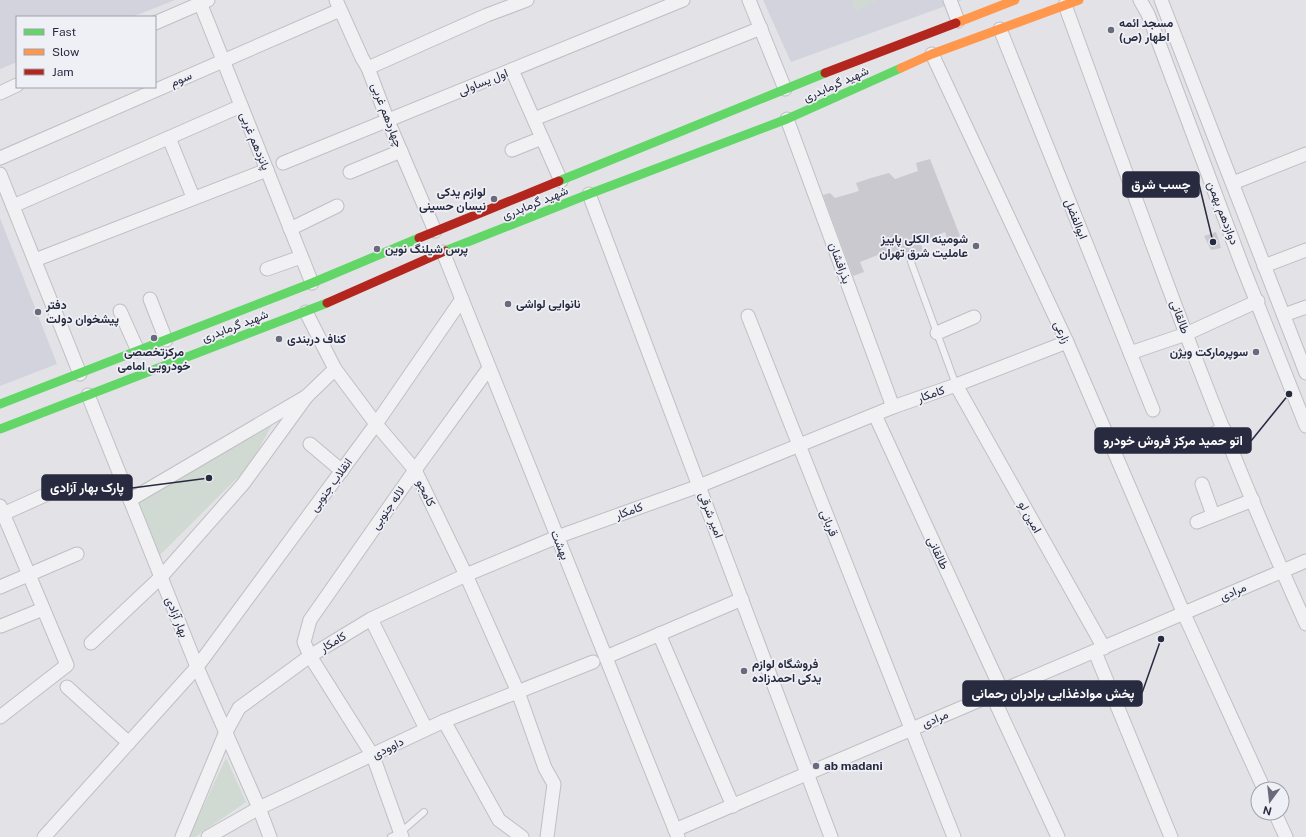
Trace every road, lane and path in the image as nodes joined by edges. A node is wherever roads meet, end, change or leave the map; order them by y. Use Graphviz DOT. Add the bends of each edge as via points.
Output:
graph roads {
  1 [pos="527,0"];
  2 [pos="683,0"];
  3 [pos="749,0"];
  4 [pos="950,0"];
  5 [pos="1015,0"];
  6 [pos="1079,0"];
  7 [pos="1140,0"];
  8 [pos="1162,0"];
  9 [pos="202,1"];
  10 [pos="338,5"];
  11 [pos="1065,5"];
  12 [pos="958,21"];
  13 [pos="156,23"];
  14 [pos="760,28"];
  15 [pos="1000,29"];
  16 [pos="932,54"];
  17 [pos="223,61"];
  18 [pos="368,68"];
  19 [pos="512,70"];
  20 [pos="16,85"];
  21 [pos="785,89"];
  22 [pos="0,92"];
  23 [pos="241,106"];
  24 [pos="534,119"];
  25 [pos="787,119"];
  26 [pos="388,121"];
  27 [pos="169,138"];
  28 [pos="542,138"];
  29 [pos="512,150"];
  30 [pos="1306,154"];
  31 [pos="403,155"];
  32 [pos="0,158"];
  33 [pos="283,163"];
  34 [pos="267,170"];
  35 [pos="0,174"];
  36 [pos="354,175"];
  37 [pos="561,181"];
  38 [pos="1234,182"];
  39 [pos="589,194"];
  40 [pos="193,198"];
  41 [pos="13,206"];
  42 [pos="337,206"];
  43 [pos="290,229"];
  44 [pos="439,242"];
  45 [pos="1306,250"];
  46 [pos="301,257"];
  47 [pos="35,260"];
  48 [pos="911,262"];
  49 [pos="1264,266"];
  50 [pos="267,269"];
  51 [pos="312,283"];
  52 [pos="150,299"];
  53 [pos="462,300"];
  54 [pos="1258,301"];
  55 [pos="1306,306"];
  56 [pos="120,311"];
  57 [pos="306,312"];
  58 [pos="1284,315"];
  59 [pos="748,316"];
  60 [pos="974,317"];
  61 [pos="937,333"];
  62 [pos="1186,334"];
  63 [pos="166,340"];
  64 [pos="1067,342"];
  65 [pos="138,351"];
  66 [pos="1130,353"];
  67 [pos="489,368"];
  68 [pos="335,369"];
  69 [pos="1306,373"];
  70 [pos="84,385"];
  71 [pos="956,385"];
  72 [pos="307,396"];
  73 [pos="0,404"];
  74 [pos="893,407"];
  75 [pos="1153,410"];
  76 [pos="875,415"];
  77 [pos="376,424"];
  78 [pos="1306,426"];
  79 [pos="0,429"];
  80 [pos="1224,429"];
  81 [pos="310,444"];
  82 [pos="1190,444"];
  83 [pos="798,447"];
  84 [pos="342,470"];
  85 [pos="415,470"];
  86 [pos="1202,484"];
  87 [pos="700,486"];
  88 [pos="54,491"];
  89 [pos="130,500"];
  90 [pos="1253,500"];
  91 [pos="2,510"];
  92 [pos="1213,515"];
  93 [pos="1197,522"];
  94 [pos="557,537"];
  95 [pos="77,554"];
  96 [pos="1306,562"];
  97 [pos="1282,572"];
  98 [pos="29,574"];
  99 [pos="466,575"];
  100 [pos="161,577"];
  101 [pos="0,587"];
  102 [pos="742,599"];
  103 [pos="43,609"];
  104 [pos="1184,614"];
  105 [pos="371,619"];
  106 [pos="1306,624"];
  107 [pos="1,626"];
  108 [pos="659,634"];
  109 [pos="91,643"];
  110 [pos="1099,650"];
  111 [pos="310,656"];
  112 [pos="606,658"];
  113 [pos="593,662"];
  114 [pos="197,667"];
  115 [pos="67,687"];
  116 [pos="518,692"];
  117 [pos="997,693"];
  118 [pos="0,717"];
  119 [pos="444,721"];
  120 [pos="426,729"];
  121 [pos="912,729"];
  122 [pos="225,734"];
  123 [pos="129,743"];
  124 [pos="373,756"];
  125 [pos="808,774"];
  126 [pos="1260,781"];
  127 [pos="733,806"];
  128 [pos="258,808"];
  129 [pos="424,812"];
  130 [pos="1279,821"];
  131 [pos="676,834"];
  132 [pos="398,836"];
  133 [pos="44,837"];
  134 [pos="182,837"];
  135 [pos="208,837"];
  136 [pos="270,837"];
  137 [pos="522,837"];
  138 [pos="547,837"];
  139 [pos="831,837"];
  140 [pos="954,837"];
  141 [pos="1058,837"];
  142 [pos="1171,837"];
  143 [pos="1286,837"];
  1 -- 18 [label="street"];
  2 -- 19 [label="street, اول یساولی"];
  3 -- 14 [label="street"];
  4 -- 12 [label="street"];
  5 -- 12 [label="main road, شهید گرمابدری"];
  6 -- 11 [label="main road, شهید گرمابدری"];
  7 -- 54 [label="street, دوازدهم بهمن" via="1148,14"];
  8 -- 38 [label="street, دوازدهم بهمن"];
  9 -- 13 [label="street"];
  9 -- 17 [label="street, پانزدهم غربی"];
  10 -- 17 [label="street, سوم"];
  10 -- 18 [label="street, چهاردهم غربی"];
  11 -- 15 [label="main road, شهید گرمابدری"];
  11 -- 62 [label="street, طالقانی"];
  12 -- 21 [label="main road, شهید گرمابدری"];
  14 -- 21 [label="street"];
  14 -- 24 [label="street"];
  15 -- 16 [label="main road, شهید گرمابدری"];
  15 -- 66 [label="street, ابوالفضل"];
  16 -- 25 [label="main road, شهید گرمابدری"];
  16 -- 64 [label="street, زارعی"];
  17 -- 23 [label="street, پانزدهم غربی"];
  17 -- 32 [label="street, سوم"];
  18 -- 26 [label="street, چهاردهم غربی"];
  19 -- 24 [label="street"];
  19 -- 26 [label="street, اول یساولی"];
  20 -- 22 [label="street"];
  21 -- 37 [label="main road, شهید گرمابدری"];
  23 -- 27 [label="street"];
  23 -- 34 [label="street, پانزدهم غربی"];
  24 -- 28 [label="street"];
  25 -- 39 [label="main road, شهید گرمابدری"];
  25 -- 74 [label="street, بذرافشان"];
  26 -- 31 [label="street, چهاردهم غربی"];
  26 -- 33 [label="street, اول یساولی"];
  27 -- 40 [label="street"];
  27 -- 41 [label="street"];
  28 -- 29 [label="street"];
  28 -- 37 [label="street"];
  30 -- 38 [label="street"];
  31 -- 36 [label="street"];
  31 -- 44 [label="street, چهاردهم غربی"];
  34 -- 40 [label="street"];
  34 -- 43 [label="street, پانزدهم غربی"];
  35 -- 41 [label="street, بهار آزادی"];
  37 -- 44 [label="main road, شهید گرمابدری"];
  38 -- 49 [label="street, دوازدهم بهمن"];
  39 -- 44 [label="main road, شهید گرمابدری"];
  39 -- 87 [label="street, امیر شرقی"];
  40 -- 47 [label="street"];
  41 -- 47 [label="street, بهار آزادی"];
  42 -- 43 [label="street"];
  43 -- 46 [label="street, پانزدهم غربی"];
  44 -- 51 [label="main road, شهید گرمابدری"];
  44 -- 53 [label="street, بهشت"];
  44 -- 57 [label="main road, شهید گرمابدری"];
  45 -- 49 [label="street"];
  46 -- 50 [label="street"];
  46 -- 51 [label="street, پانزدهم غربی"];
  47 -- 70 [label="street, بهار آزادی"];
  48 -- 61 [label="lane"];
  49 -- 58 [label="street, دوازدهم بهمن"];
  51 -- 63 [label="main road, شهید گرمابدری"];
  52 -- 63 [label="street"];
  53 -- 67 [label="street, بهشت"];
  53 -- 77 [label="street, انقلاب جنوبی"];
  54 -- 62 [label="street"];
  54 -- 78 [label="street, دوازدهم بهمن"];
  55 -- 58 [label="street"];
  56 -- 65 [label="street"];
  57 -- 68 [label="street, کامجو"];
  57 -- 70 [label="main road, شهید گرمابدری"];
  58 -- 69 [label="street, دوازدهم بهمن"];
  59 -- 83 [label="street, قربانی"];
  60 -- 61 [label="street"];
  61 -- 71 [label="lane"];
  62 -- 66 [label="street"];
  62 -- 80 [label="street, طالقانی"];
  63 -- 65 [label="main road, شهید گرمابدری"];
  64 -- 71 [label="street, کامکار"];
  64 -- 104 [label="street, زارعی"];
  65 -- 70 [label="main road, شهید گرمابدری"];
  66 -- 75 [label="street, ابوالفضل"];
  67 -- 85 [label="street, لاله جنوبی"];
  67 -- 94 [label="street, بهشت"];
  68 -- 72 [label="street"];
  68 -- 77 [label="street, کامجو"];
  70 -- 73 [label="main road, شهید گرمابدری"];
  70 -- 79 [label="main road, شهید گرمابدری"];
  70 -- 89 [label="street, بهار آزادی"];
  71 -- 74 [label="street, کامکار"];
  71 -- 110 [label="street, امین لو"];
  72 -- 89 [label="street"];
  72 -- 100 [label="street" via="243,484"];
  74 -- 76 [label="street, کامکار"];
  76 -- 83 [label="street, کامکار"];
  76 -- 117 [label="street, طالقانی"];
  77 -- 84 [label="street, انقلاب جنوبی"];
  77 -- 85 [label="street, کامجو"];
  80 -- 82 [label="street"];
  80 -- 90 [label="street, طالقانی"];
  81 -- 84 [label="street"];
  83 -- 87 [label="street, کامکار"];
  83 -- 121 [label="street, قربانی"];
  84 -- 114 [label="street, انقلاب جنوبی"];
  85 -- 99 [label="street, کامجو"];
  85 -- 111 [label="street, لاله جنوبی" via="310,620 304,642"];
  86 -- 92 [label="street"];
  87 -- 94 [label="street, کامکار"];
  87 -- 102 [label="street, امیر شرقی"];
  88 -- 91 [label="street"];
  89 -- 100 [label="street, بهار آزادی"];
  90 -- 92 [label="street"];
  90 -- 97 [label="street, طالقانی"];
  91 -- 98 [label="street"];
  92 -- 93 [label="street"];
  94 -- 99 [label="street, کامکار"];
  94 -- 112 [label="street, بهشت"];
  95 -- 98 [label="street"];
  96 -- 97 [label="street, مرادی"];
  97 -- 104 [label="street, مرادی"];
  97 -- 106 [label="street, طالقانی"];
  98 -- 101 [label="street"];
  98 -- 103 [label="street"];
  99 -- 105 [label="street, کامکار"];
  99 -- 116 [label="street, کامجو"];
  100 -- 109 [label="street"];
  100 -- 114 [label="street, بهار آزادی"];
  102 -- 108 [label="street"];
  102 -- 125 [label="street, امیر شرقی"];
  103 -- 107 [label="street"];
  103 -- 118 [label="street" via="67,665"];
  104 -- 110 [label="street, مرادی"];
  104 -- 126 [label="street, زارعی"];
  105 -- 111 [label="street, کامکار"];
  105 -- 120 [label="street"];
  108 -- 112 [label="street"];
  108 -- 127 [label="street"];
  110 -- 117 [label="street, مرادی"];
  110 -- 142 [label="street, امین لو"];
  111 -- 122 [label="street, کامکار" via="239,708"];
  111 -- 124 [label="street, لاله جنوبی"];
  112 -- 131 [label="street, بهشت"];
  113 -- 116 [label="street, داوودی"];
  114 -- 122 [label="street, بهار آزادی"];
  114 -- 123 [label="street, انقلاب جنوبی"];
  115 -- 123 [label="street"];
  116 -- 119 [label="street, داوودی"];
  116 -- 138 [label="street, کامجو" via="545,768 554,784"];
  117 -- 121 [label="street, مرادی"];
  117 -- 141 [label="street, طالقانی"];
  119 -- 120 [label="street, داوودی"];
  119 -- 137 [label="street" via="499,820"];
  120 -- 124 [label="street, داوودی"];
  121 -- 125 [label="street, مرادی"];
  121 -- 140 [label="street, قربانی"];
  122 -- 128 [label="street, بهار آزادی"];
  122 -- 134 [label="street, کامکار"];
  123 -- 133 [label="street, انقلاب جنوبی"];
  124 -- 128 [label="street, داوودی"];
  124 -- 132 [label="street, لاله جنوبی"];
  125 -- 127 [label="street, مرادی"];
  125 -- 139 [label="street, امیر شرقی"];
  127 -- 131 [label="street, مرادی"];
  128 -- 135 [label="street, داوودی"];
  128 -- 136 [label="street, بهار آزادی"];
  129 -- 132 [label="lane"];
  130 -- 143 [label="street"];
}
